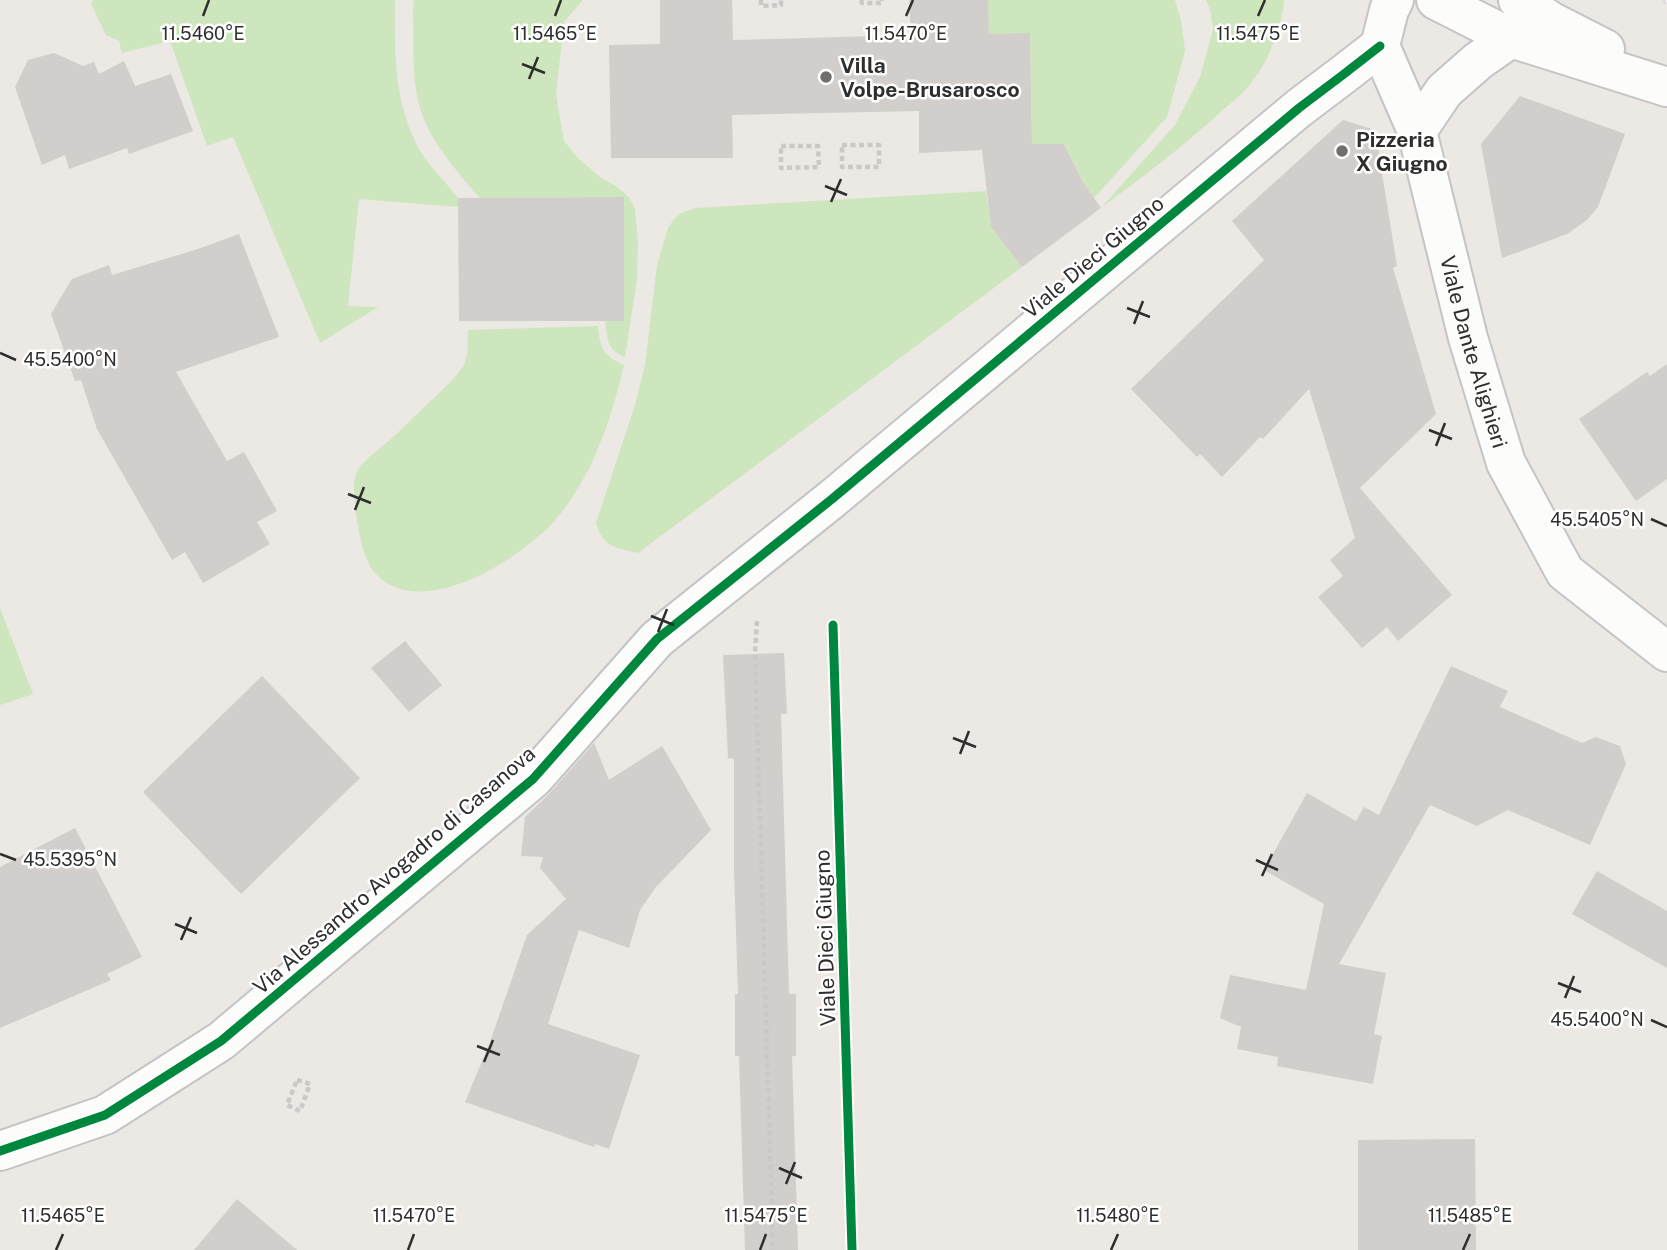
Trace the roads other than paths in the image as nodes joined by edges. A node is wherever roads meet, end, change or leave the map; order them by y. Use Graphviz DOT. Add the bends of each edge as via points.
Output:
graph roads {
  1 [pos="1394,0"];
  2 [pos="1436,0"];
  3 [pos="1518,0"];
  4 [pos="1511,38"];
  5 [pos="1380,46"];
  6 [pos="1667,80"];
  7 [pos="1667,87"];
  8 [pos="1417,131"];
  9 [pos="832,499"];
  10 [pos="1667,652"];
  11 [pos="0,1151"];
  1 -- 5 [label="street"];
  2 -- 4 [label="street"];
  3 -- 6 [label="street"];
  4 -- 7 [label="street"];
  4 -- 8 [label="street" via="1444,91"];
  5 -- 8 [label="street, Viale Dante Alighieri"];
  5 -- 9 [label="street, Viale Dieci Giugno" via="1298,108"];
  8 -- 10 [label="street, Viale Dante Alighieri" via="1468,338 1506,463 1565,572"];
  9 -- 11 [label="street, Via Alessandro Avogadro di Casanova" via="657,639 533,779 221,1041 105,1115"];
}
